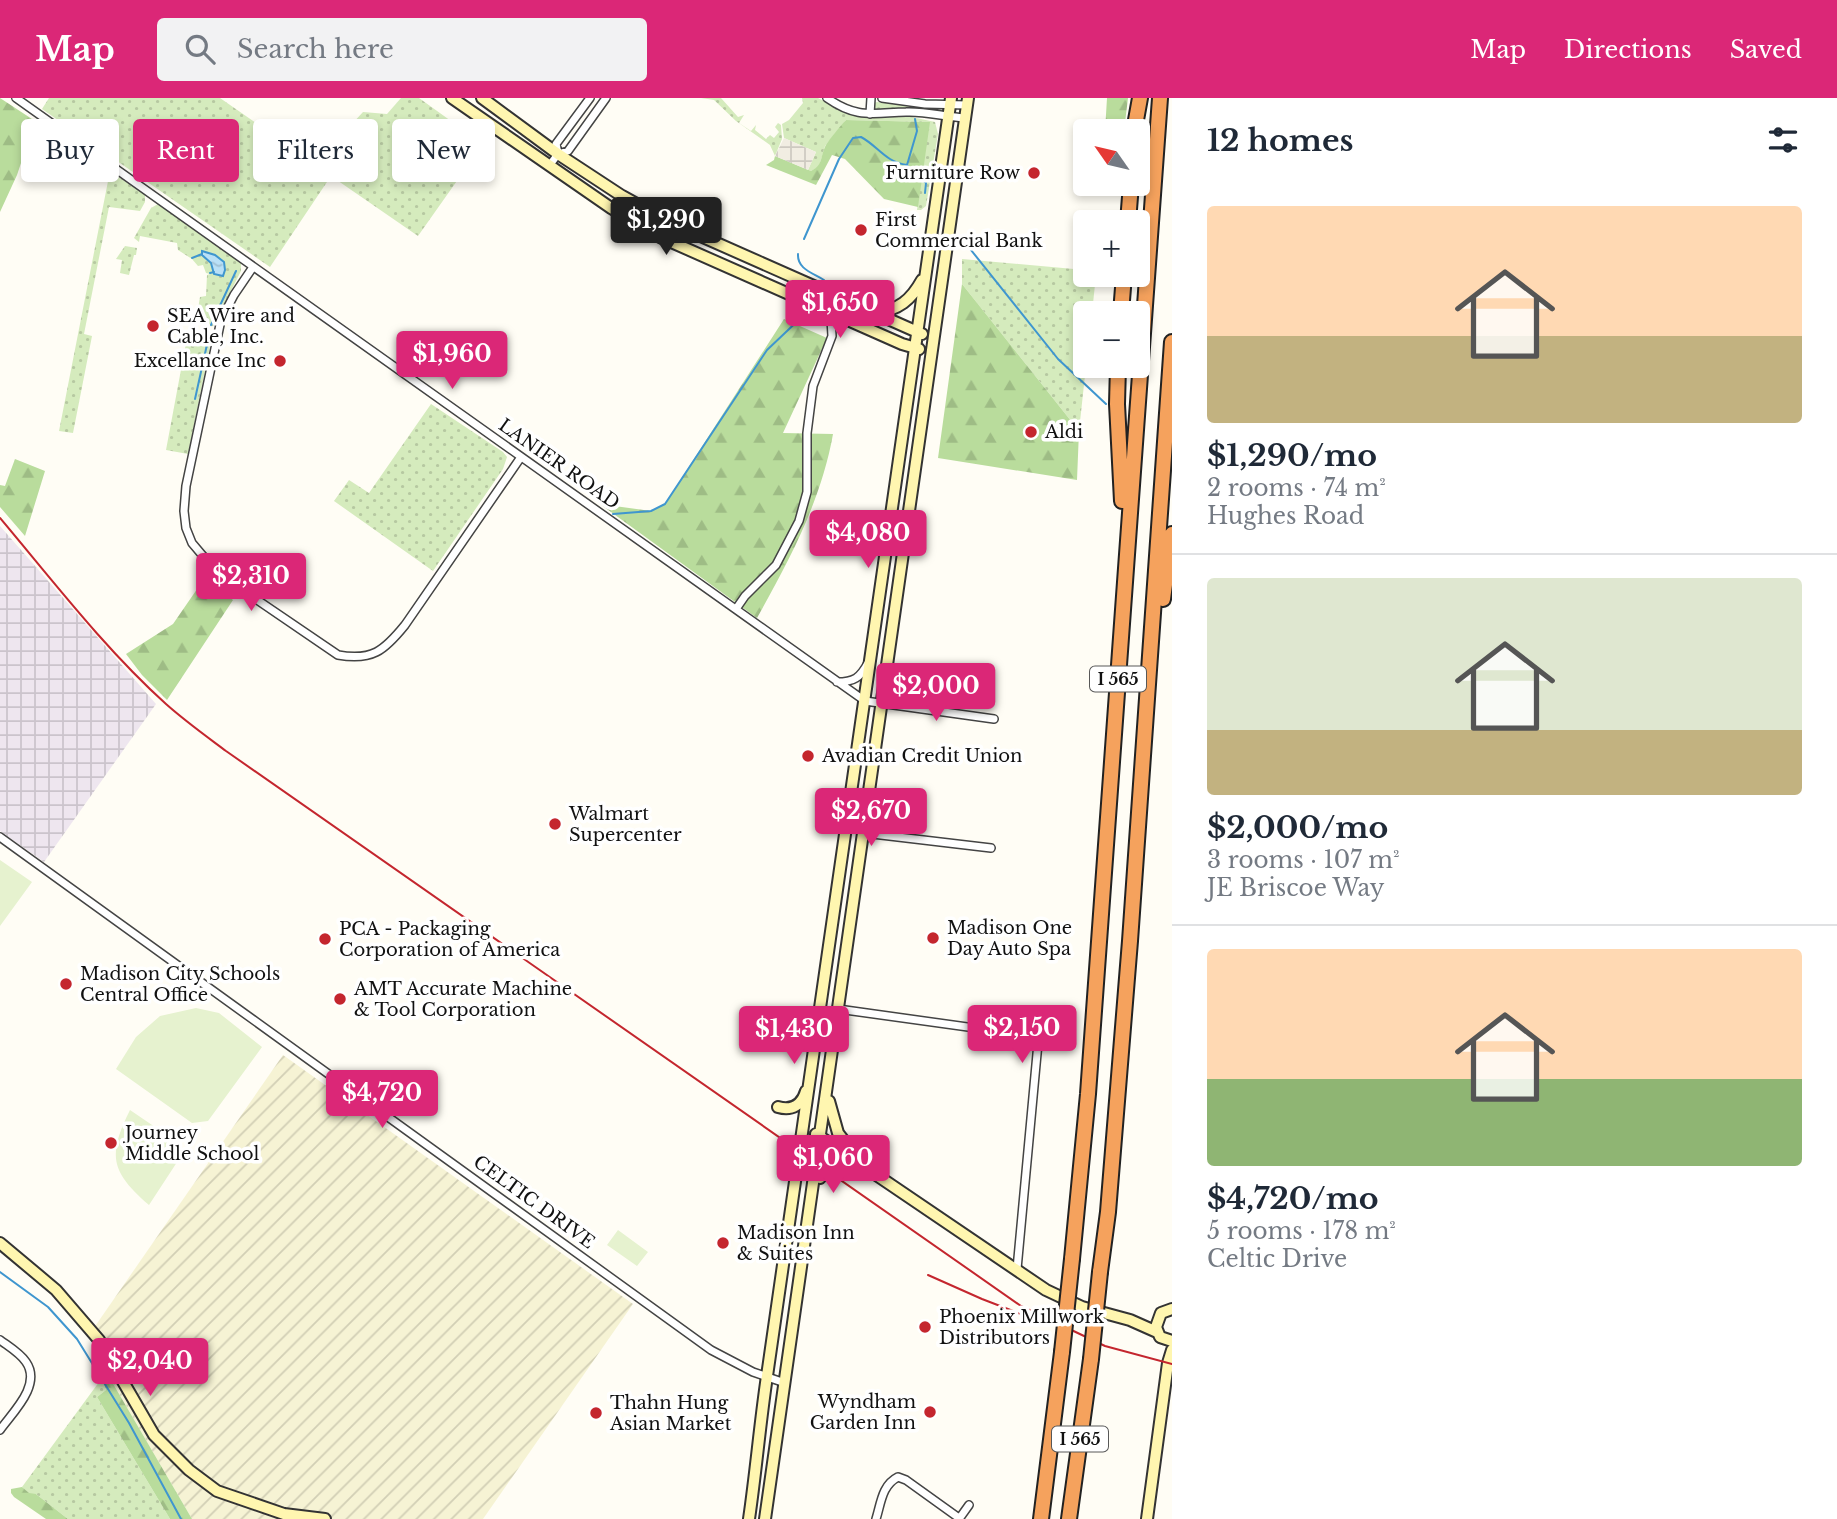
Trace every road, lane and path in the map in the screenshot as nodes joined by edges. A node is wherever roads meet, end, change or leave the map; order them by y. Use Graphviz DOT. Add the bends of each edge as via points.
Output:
graph roads {
  1 [pos="16,98"];
  2 [pos="452,98"];
  3 [pos="482,98"];
  4 [pos="590,98"];
  5 [pos="606,98"];
  6 [pos="827,98"];
  7 [pos="871,98"];
  8 [pos="882,98"];
  9 [pos="1140,98"];
  10 [pos="1160,98"];
  11 [pos="968,102"];
  12 [pos="950,107"];
  13 [pos="870,114"];
  14 [pos="966,118"];
  15 [pos="1136,119"];
  16 [pos="558,154"];
  17 [pos="549,166"];
  18 [pos="253,267"];
  19 [pos="925,274"];
  20 [pos="780,292"];
  21 [pos="873,313"];
  22 [pos="831,319"];
  23 [pos="917,333"];
  24 [pos="935,336"];
  25 [pos="1172,342"];
  26 [pos="915,348"];
  27 [pos="933,351"];
  28 [pos="1118,378"];
  29 [pos="911,380"];
  30 [pos="521,457"];
  31 [pos="1172,534"];
  32 [pos="887,540"];
  33 [pos="905,542"];
  34 [pos="1125,560"];
  35 [pos="736,609"];
  36 [pos="872,656"];
  37 [pos="837,682"];
  38 [pos="1148,687"];
  39 [pos="865,701"];
  40 [pos="882,702"];
  41 [pos="994,719"];
  42 [pos="850,792"];
  43 [pos="847,828"];
  44 [pos="864,833"];
  45 [pos="0,837"];
  46 [pos="991,848"];
  47 [pos="857,878"];
  48 [pos="838,1009"];
  49 [pos="817,1037"];
  50 [pos="827,1090"];
  51 [pos="778,1107"];
  52 [pos="805,1127"];
  53 [pos="820,1137"];
  54 [pos="856,1161"];
  55 [pos="866,1167"];
  56 [pos="807,1225"];
  57 [pos="0,1243"];
  58 [pos="1017,1269"];
  59 [pos="1172,1299"];
  60 [pos="1165,1312"];
  61 [pos="1130,1320"];
  62 [pos="1159,1334"];
  63 [pos="0,1340"];
  64 [pos="1172,1341"];
  65 [pos="1170,1355"];
  66 [pos="767,1378"];
  67 [pos="785,1383"];
  68 [pos="1056,1398"];
  69 [pos="0,1430"];
  70 [pos="968,1505"];
  71 [pos="750,1513"];
  72 [pos="766,1514"];
  73 [pos="284,1517"];
  74 [pos="325,1519"];
  75 [pos="876,1519"];
  76 [pos="959,1519"];
  77 [pos="1032,1519"];
  78 [pos="1041,1519"];
  79 [pos="1069,1519"];
  80 [pos="1147,1519"];
  1 -- 18 [label="street, LANIER ROAD"];
  2 -- 17 [label="main road"];
  3 -- 16 [label="main road"];
  4 -- 16 [label="street" via="556,144"];
  5 -- 16 [label="street" via="568,151"];
  6 -- 13 [label="street"];
  7 -- 13 [label="street"];
  8 -- 12 [label="street"];
  9 -- 15 [label="highway"];
  10 -- 34 [label="highway, I 565"];
  11 -- 12 [label="street"];
  11 -- 14 [label="main road"];
  12 -- 13 [label="street"];
  12 -- 14 [label="street"];
  12 -- 19 [label="main road"];
  14 -- 24 [label="main road"];
  16 -- 17 [label="street"];
  16 -- 21 [label="main road" via="669,222"];
  17 -- 20 [label="main road" via="660,237"];
  18 -- 30 [label="street, LANIER ROAD"];
  18 -- 30 [label="street" via="221,320 185,496 186,528 192,543 222,576 338,655 365,657 385,648 405,625"];
  19 -- 21 [label="main road" via="909,299 888,311"];
  19 -- 23 [label="main road"];
  20 -- 22 [label="main road"];
  20 -- 26 [label="main road"];
  21 -- 23 [label="main road"];
  22 -- 29 [label="main road" via="903,351 909,359"];
  22 -- 35 [label="street" via="832,336 813,386 804,505 776,565"];
  23 -- 24 [label="main road"];
  23 -- 26 [label="main road"];
  24 -- 27 [label="main road"];
  25 -- 38 [label="highway, I 565"];
  26 -- 27 [label="main road"];
  26 -- 29 [label="main road"];
  27 -- 33 [label="main road"];
  28 -- 34 [label="highway"];
  29 -- 32 [label="main road"];
  30 -- 35 [label="street, LANIER ROAD"];
  31 -- 38 [label="highway"];
  32 -- 33 [label="main road"];
  32 -- 36 [label="main road"];
  33 -- 40 [label="main road"];
  34 -- 68 [label="highway, I 565, bridge" via="1088,1094"];
  35 -- 37 [label="street, LANIER ROAD"];
  36 -- 37 [label="street" via="859,678"];
  36 -- 39 [label="main road"];
  37 -- 39 [label="street, LANIER ROAD"];
  38 -- 79 [label="highway, I 565, bridge" via="1108,1212"];
  39 -- 40 [label="street"];
  39 -- 42 [label="main road"];
  40 -- 41 [label="street"];
  40 -- 44 [label="main road"];
  42 -- 43 [label="main road"];
  42 -- 44 [label="main road" via="856,821"];
  43 -- 47 [label="main road" via="855,846"];
  43 -- 49 [label="main road"];
  44 -- 46 [label="street"];
  44 -- 47 [label="main road"];
  45 -- 66 [label="street, CELTIC DRIVE" via="711,1350"];
  47 -- 48 [label="main road"];
  48 -- 50 [label="main road"];
  48 -- 58 [label="street" via="1036,1039"];
  49 -- 51 [label="main road" via="803,1100 790,1109"];
  49 -- 52 [label="main road"];
  50 -- 53 [label="main road"];
  50 -- 55 [label="main road" via="838,1133"];
  52 -- 53 [label="main road"];
  52 -- 66 [label="main road"];
  53 -- 54 [label="main road"];
  53 -- 56 [label="main road"];
  54 -- 55 [label="main road"];
  54 -- 56 [label="main road" via="841,1158 822,1168"];
  55 -- 58 [label="main road"];
  56 -- 67 [label="main road"];
  57 -- 73 [label="main road" via="55,1290 99,1340 154,1435 189,1470 217,1491"];
  58 -- 61 [label="main road" via="1082,1307"];
  59 -- 60 [label="main road"];
  60 -- 61 [label="main road"];
  60 -- 62 [label="main road"];
  61 -- 62 [label="main road"];
  62 -- 64 [label="main road"];
  62 -- 65 [label="main road"];
  63 -- 69 [label="street" via="24,1360 30,1378 29,1390"];
  65 -- 80 [label="main road"];
  66 -- 67 [label="street, CELTIC DRIVE"];
  66 -- 71 [label="main road"];
  67 -- 72 [label="main road"];
  68 -- 77 [label="highway"];
  68 -- 78 [label="highway, I 565"];
  70 -- 76 [label="street"];
  71 -- 72 [label="street"];
  73 -- 74 [label="main road"];
  75 -- 76 [label="street" via="885,1489 898,1477"];
}
